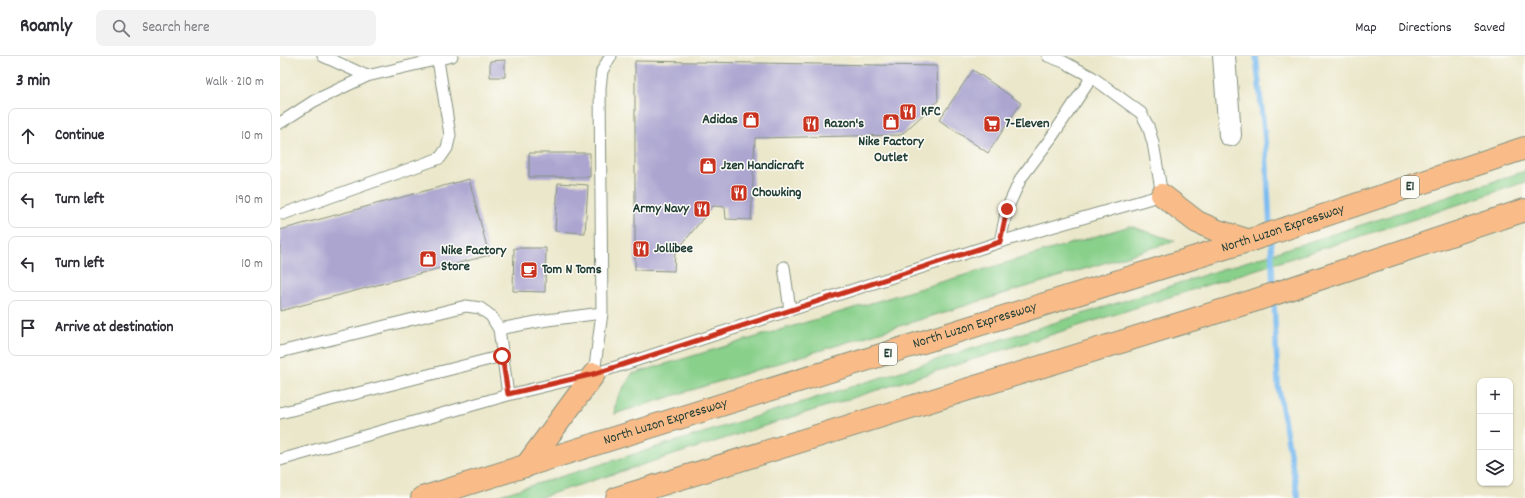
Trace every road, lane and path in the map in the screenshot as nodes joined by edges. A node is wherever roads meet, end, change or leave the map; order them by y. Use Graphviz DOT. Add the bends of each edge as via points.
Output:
graph roads {
  1 [pos="323,56"];
  2 [pos="452,56"];
  3 [pos="598,56"];
  4 [pos="611,56"];
  5 [pos="1048,56"];
  6 [pos="1224,56"];
  7 [pos="438,60"];
  8 [pos="367,76"];
  9 [pos="1092,77"];
  10 [pos="280,122"];
  11 [pos="1230,135"];
  12 [pos="1525,148"];
  13 [pos="1162,195"];
  14 [pos="1525,210"];
  15 [pos="283,214"];
  16 [pos="1254,239"];
  17 [pos="1000,242"];
  18 [pos="784,267"];
  19 [pos="790,310"];
  20 [pos="602,313"];
  21 [pos="499,329"];
  22 [pos="280,352"];
  23 [pos="502,356"];
  24 [pos="594,374"];
  25 [pos="508,394"];
  26 [pos="280,413"];
  27 [pos="280,460"];
  28 [pos="526,466"];
  29 [pos="422,498"];
  30 [pos="617,498"];
  1 -- 8 [label="lane"];
  2 -- 7 [label="lane"];
  3 -- 4 [label="lane"];
  4 -- 20 [label="lane" via="602,71 600,88"];
  5 -- 9 [label="lane"];
  6 -- 11 [label="street"];
  7 -- 8 [label="lane"];
  7 -- 15 [label="lane" via="450,135 447,148 440,158"];
  8 -- 10 [label="lane" via="314,101"];
  9 -- 13 [label="lane" via="1141,113 1153,143"];
  9 -- 17 [label="lane" via="1021,178 1007,209"];
  12 -- 16 [label="highway, North Luzon Expressway / E1"];
  13 -- 16 [label="highway" via="1197,222 1218,231"];
  13 -- 17 [label="lane"];
  14 -- 30 [label="highway" via="1253,301"];
  16 -- 28 [label="highway, North Luzon Expressway / E1"];
  17 -- 19 [label="lane"];
  18 -- 19 [label="lane"];
  19 -- 24 [label="lane"];
  20 -- 21 [label="lane"];
  20 -- 24 [label="lane"];
  21 -- 22 [label="lane" via="492,316 480,308 466,306"];
  21 -- 23 [label="lane"];
  23 -- 25 [label="lane"];
  23 -- 26 [label="lane"];
  24 -- 25 [label="lane"];
  24 -- 28 [label="highway"];
  25 -- 27 [label="lane"];
  28 -- 29 [label="highway, North Luzon Expressway / E1"];
}
